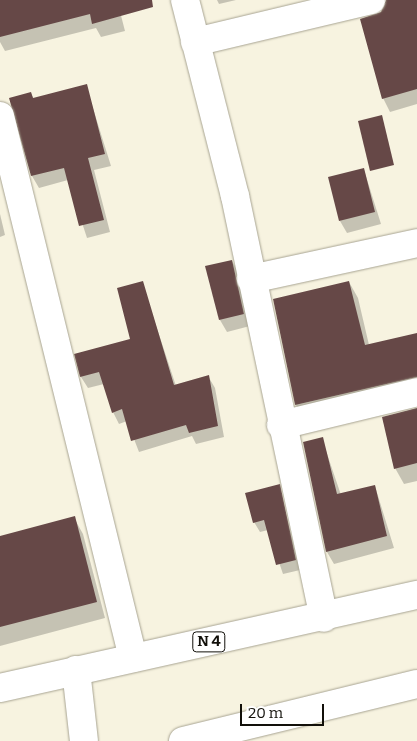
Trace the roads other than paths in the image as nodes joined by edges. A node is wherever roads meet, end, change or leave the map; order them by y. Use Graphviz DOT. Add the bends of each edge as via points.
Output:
graph roads {
  1 [pos="185,0"];
  2 [pos="371,0"];
  3 [pos="195,42"];
  4 [pos="0,116"];
  5 [pos="417,243"];
  6 [pos="251,279"];
  7 [pos="417,392"];
  8 [pos="281,425"];
  9 [pos="417,595"];
  10 [pos="324,618"];
  11 [pos="133,658"];
  12 [pos="76,670"];
  13 [pos="417,684"];
  14 [pos="0,688"];
  15 [pos="253,733"];
  16 [pos="84,741"];
  17 [pos="182,741"];
  1 -- 3 [label="street"];
  2 -- 3 [label="street"];
  3 -- 6 [label="street" via="235,196"];
  4 -- 11 [label="street"];
  5 -- 6 [label="street"];
  6 -- 8 [label="street"];
  7 -- 8 [label="street"];
  8 -- 10 [label="street"];
  9 -- 10 [label="street, N 4"];
  10 -- 11 [label="street, N 4"];
  11 -- 12 [label="street, N 4"];
  12 -- 14 [label="street, N 4"];
  12 -- 16 [label="street"];
  13 -- 15 [label="street"];
  15 -- 17 [label="street"];
}
